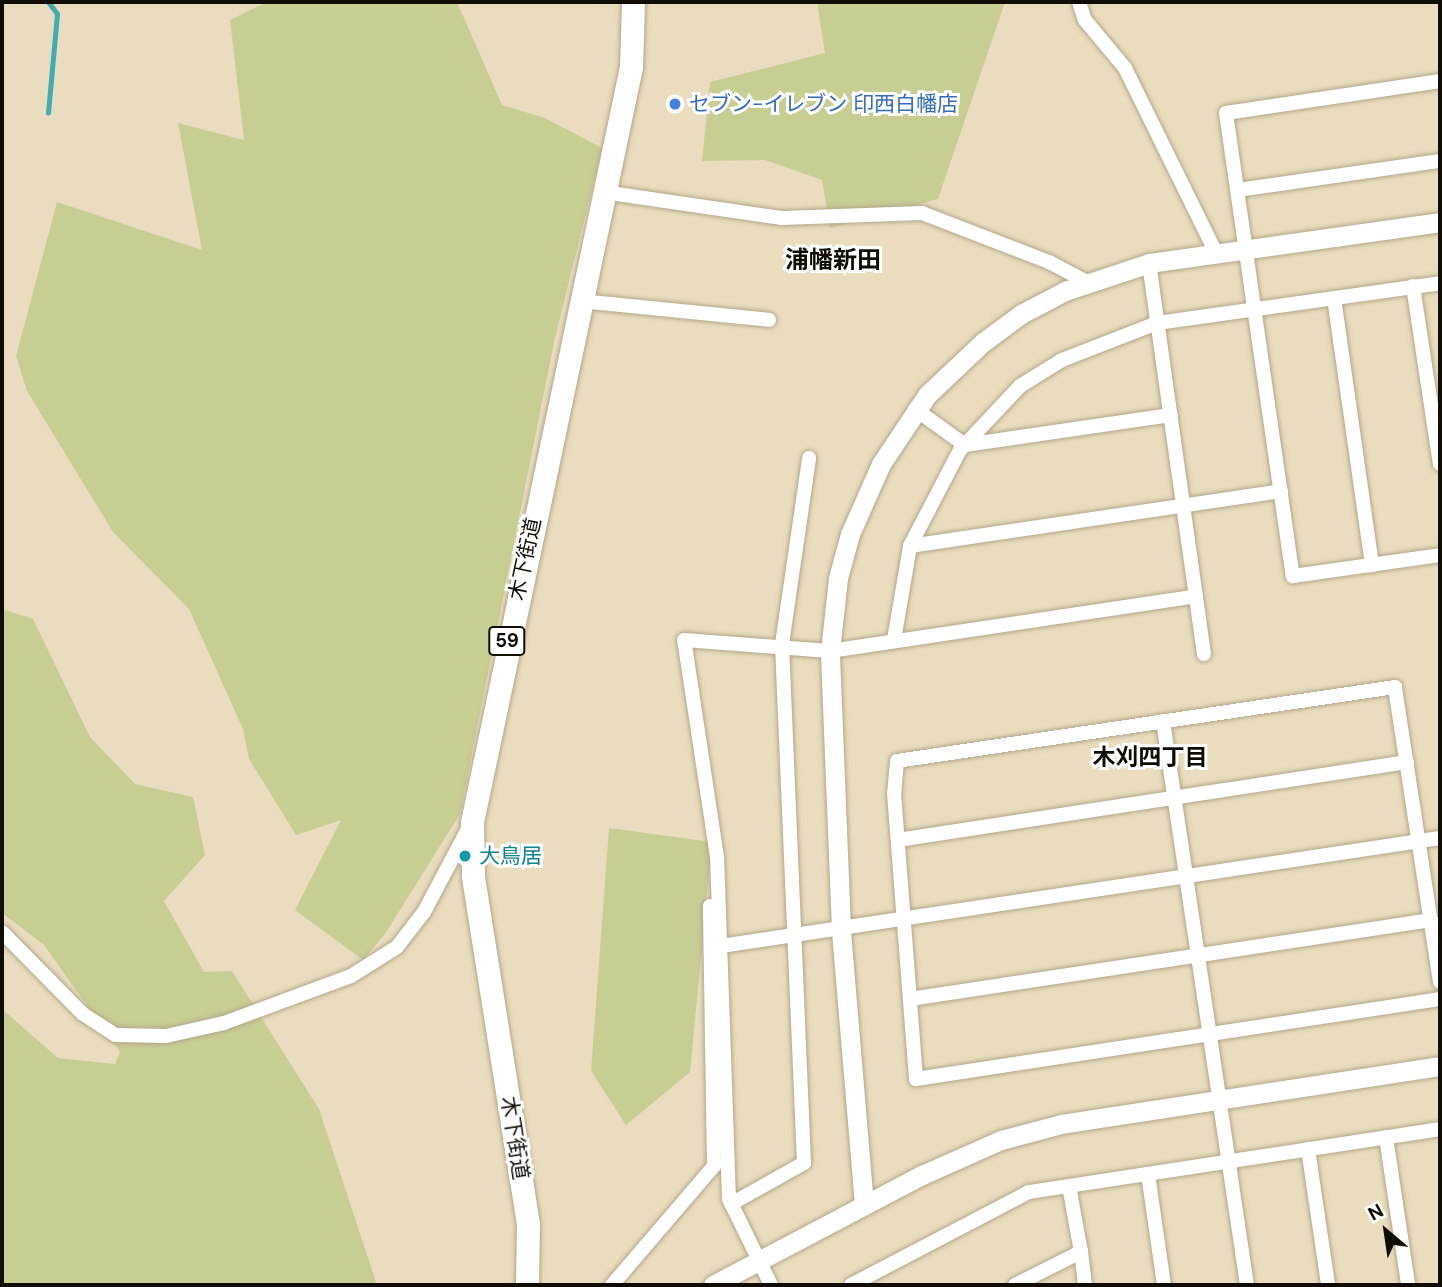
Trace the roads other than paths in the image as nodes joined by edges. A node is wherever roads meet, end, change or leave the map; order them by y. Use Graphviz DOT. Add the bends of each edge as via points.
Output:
graph roads {
  1 [pos="633,2"];
  2 [pos="1079,2"];
  3 [pos="1440,81"];
  4 [pos="1440,161"];
  5 [pos="1238,190"];
  6 [pos="603,192"];
  7 [pos="1440,222"];
  8 [pos="1247,251"];
  9 [pos="1217,255"];
  10 [pos="1149,263"];
  11 [pos="1088,283"];
  12 [pos="1440,283"];
  13 [pos="1413,286"];
  14 [pos="1334,298"];
  15 [pos="580,301"];
  16 [pos="1255,309"];
  17 [pos="769,320"];
  18 [pos="1157,323"];
  19 [pos="915,409"];
  20 [pos="1171,415"];
  21 [pos="965,445"];
  22 [pos="809,458"];
  23 [pos="1440,464"];
  24 [pos="1281,491"];
  25 [pos="1184,507"];
  26 [pos="910,546"];
  27 [pos="1440,555"];
  28 [pos="1372,565"];
  29 [pos="1196,596"];
  30 [pos="894,640"];
  31 [pos="782,644"];
  32 [pos="830,651"];
  33 [pos="1204,654"];
  34 [pos="1163,721"];
  35 [pos="1407,762"];
  36 [pos="1176,798"];
  37 [pos="472,822"];
  38 [pos="1440,838"];
  39 [pos="898,840"];
  40 [pos="1420,841"];
  41 [pos="718,875"];
  42 [pos="1187,877"];
  43 [pos="904,920"];
  44 [pos="1431,920"];
  45 [pos="841,929"];
  46 [pos="2,932"];
  47 [pos="792,936"];
  48 [pos="721,946"];
  49 [pos="1199,956"];
  50 [pos="1440,982"];
  51 [pos="910,999"];
  52 [pos="1440,999"];
  53 [pos="1211,1034"];
  54 [pos="1440,1066"];
  55 [pos="1218,1098"];
  56 [pos="1440,1129"];
  57 [pos="1386,1137"];
  58 [pos="1308,1149"];
  59 [pos="1229,1161"];
  60 [pos="1147,1174"];
  61 [pos="1069,1186"];
  62 [pos="731,1204"];
  63 [pos="864,1205"];
  64 [pos="1081,1252"];
  65 [pos="758,1262"];
  66 [pos="527,1285"];
  67 [pos="612,1285"];
  68 [pos="713,1285"];
  69 [pos="771,1285"];
  70 [pos="850,1285"];
  71 [pos="1015,1285"];
  72 [pos="1085,1285"];
  73 [pos="1164,1285"];
  74 [pos="1247,1285"];
  75 [pos="1328,1285"];
  76 [pos="1408,1285"];
  1 -- 6 [label="main road, 木下街道 / 59" via="631,66"];
  2 -- 9 [label="street" via="1086,20 1125,68"];
  3 -- 5 [label="street" via="1226,113"];
  4 -- 5 [label="street"];
  5 -- 8 [label="street"];
  6 -- 11 [label="street" via="782,218 922,213 1049,262"];
  6 -- 15 [label="main road, 木下街道 / 59"];
  7 -- 8 [label="street"];
  8 -- 9 [label="street"];
  8 -- 16 [label="street"];
  9 -- 10 [label="street"];
  10 -- 11 [label="street"];
  10 -- 18 [label="street"];
  11 -- 19 [label="street" via="1021,314 982,343"];
  12 -- 13 [label="street"];
  13 -- 14 [label="street"];
  13 -- 23 [label="street"];
  14 -- 16 [label="street"];
  14 -- 28 [label="street"];
  15 -- 17 [label="street"];
  15 -- 37 [label="main road, 木下街道 / 59"];
  16 -- 18 [label="street"];
  16 -- 24 [label="street"];
  18 -- 20 [label="street"];
  18 -- 21 [label="street" via="1062,360 1020,387"];
  19 -- 21 [label="street"];
  19 -- 32 [label="street" via="864,495 850,534 838,578"];
  20 -- 21 [label="street"];
  20 -- 25 [label="street"];
  21 -- 26 [label="street"];
  22 -- 31 [label="street"];
  24 -- 25 [label="street"];
  24 -- 28 [label="street" via="1293,576"];
  25 -- 26 [label="street"];
  25 -- 29 [label="street"];
  26 -- 30 [label="street"];
  27 -- 28 [label="street"];
  29 -- 30 [label="street"];
  29 -- 33 [label="street"];
  30 -- 32 [label="street"];
  31 -- 32 [label="street"];
  31 -- 41 [label="street" via="684,640"];
  31 -- 47 [label="street"];
  32 -- 45 [label="street"];
  34 -- 35 [label="street" via="1395,687"];
  34 -- 36 [label="street"];
  34 -- 39 [label="street" via="897,761"];
  35 -- 36 [label="street"];
  35 -- 40 [label="street"];
  36 -- 39 [label="street"];
  36 -- 42 [label="street"];
  37 -- 46 [label="street" via="424,912 397,947 351,976 224,1023 166,1036 115,1035 83,1014"];
  37 -- 66 [label="main road, 木下街道 / 59" via="473,875 528,1224"];
  38 -- 40 [label="street"];
  39 -- 43 [label="street"];
  40 -- 42 [label="street"];
  40 -- 44 [label="street"];
  41 -- 48 [label="street"];
  41 -- 67 [label="street" via="711,882 710,925 714,1166"];
  42 -- 43 [label="street"];
  42 -- 49 [label="street"];
  43 -- 45 [label="street"];
  43 -- 51 [label="street"];
  44 -- 49 [label="street"];
  44 -- 50 [label="street"];
  45 -- 47 [label="street"];
  45 -- 63 [label="street"];
  47 -- 48 [label="street"];
  47 -- 62 [label="street" via="804,1163"];
  48 -- 62 [label="street"];
  49 -- 51 [label="street"];
  49 -- 53 [label="street"];
  51 -- 53 [label="street" via="916,1079"];
  52 -- 53 [label="street"];
  53 -- 55 [label="street"];
  54 -- 55 [label="street"];
  55 -- 59 [label="street"];
  55 -- 63 [label="street" via="1061,1124 1001,1140"];
  56 -- 57 [label="street"];
  57 -- 58 [label="street"];
  57 -- 76 [label="street"];
  58 -- 59 [label="street"];
  58 -- 75 [label="street"];
  59 -- 60 [label="street"];
  59 -- 74 [label="street"];
  60 -- 61 [label="street"];
  60 -- 73 [label="street"];
  61 -- 64 [label="street"];
  61 -- 70 [label="street" via="1029,1192"];
  62 -- 65 [label="street"];
  63 -- 65 [label="street"];
  64 -- 71 [label="street"];
  64 -- 72 [label="street"];
  65 -- 68 [label="street"];
  65 -- 69 [label="street"];
}
